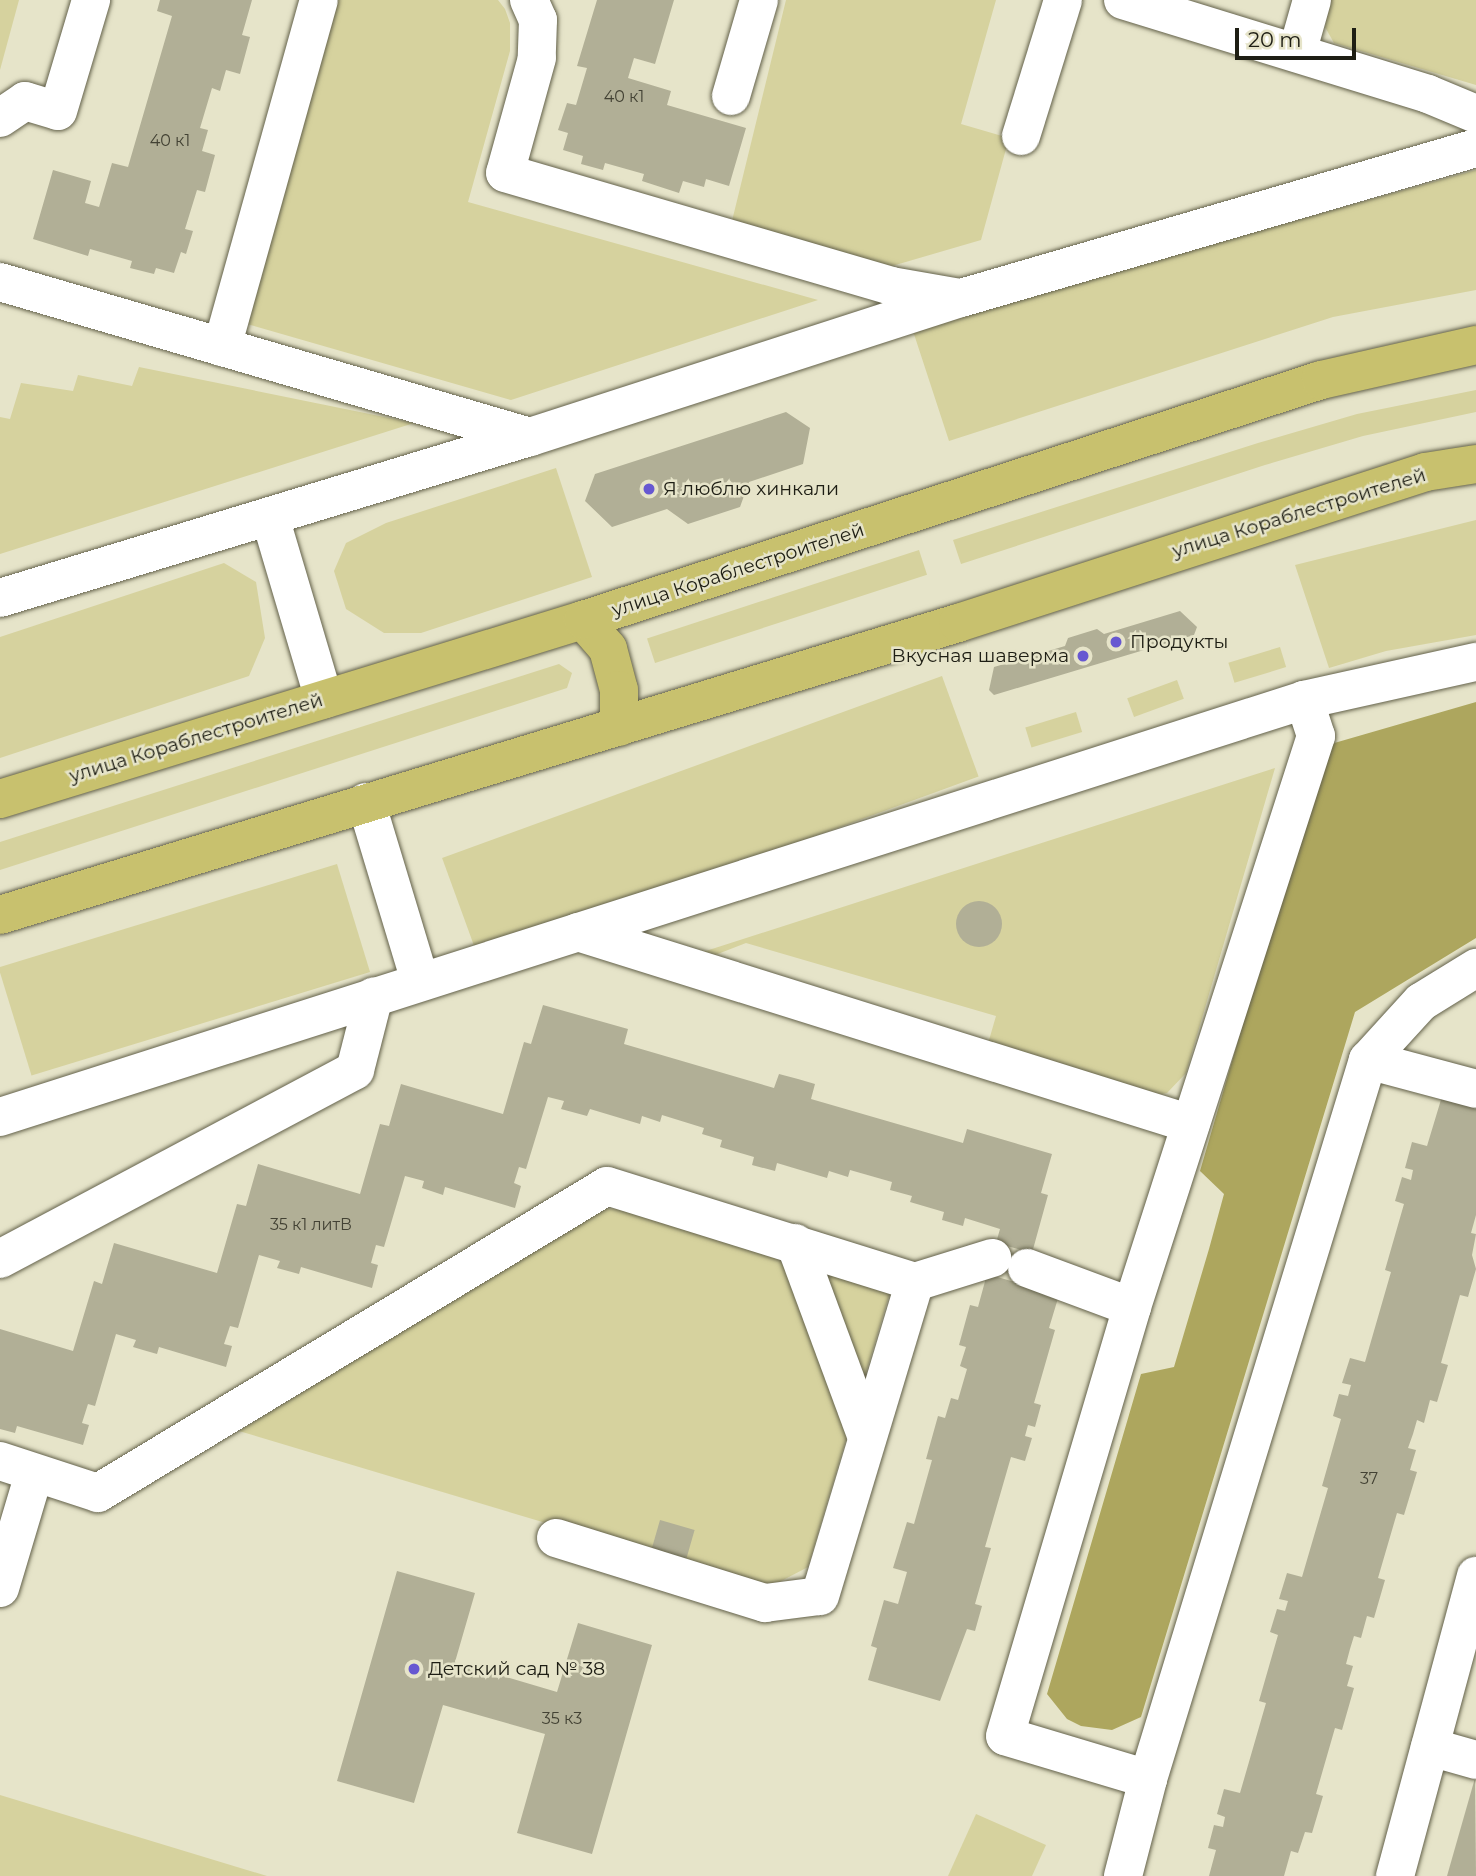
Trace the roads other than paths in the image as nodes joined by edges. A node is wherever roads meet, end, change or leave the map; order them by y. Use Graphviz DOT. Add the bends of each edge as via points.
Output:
graph roads {
  1 [pos="91,0"];
  2 [pos="319,0"];
  3 [pos="529,0"];
  4 [pos="759,0"];
  5 [pos="1063,0"];
  6 [pos="1123,0"];
  7 [pos="1312,0"];
  8 [pos="1297,53"];
  9 [pos="731,96"];
  10 [pos="1476,114"];
  11 [pos="0,118"];
  12 [pos="1021,136"];
  13 [pos="1476,148"];
  14 [pos="0,282"];
  15 [pos="961,298"];
  16 [pos="1476,345"];
  17 [pos="222,347"];
  18 [pos="530,437"];
  19 [pos="1476,464"];
  20 [pos="270,517"];
  21 [pos="0,598"];
  22 [pos="583,620"];
  23 [pos="1476,662"];
  24 [pos="324,699"];
  25 [pos="1304,700"];
  26 [pos="619,727"];
  27 [pos="0,799"];
  28 [pos="366,802"];
  29 [pos="0,915"];
  30 [pos="578,932"];
  31 [pos="1476,968"];
  32 [pos="420,981"];
  33 [pos="374,996"];
  34 [pos="1368,1060"];
  35 [pos="1476,1089"];
  36 [pos="0,1117"];
  37 [pos="1191,1124"];
  38 [pos="794,1243"];
  39 [pos="0,1259"];
  40 [pos="915,1282"];
  41 [pos="1132,1307"];
  42 [pos="866,1435"];
  43 [pos="17,1467"];
  44 [pos="556,1538"];
  45 [pos="1476,1576"];
  46 [pos="0,1588"];
  47 [pos="1430,1747"];
  48 [pos="1476,1760"];
  49 [pos="1148,1779"];
  50 [pos="1123,1876"];
  51 [pos="1395,1876"];
  1 -- 11 [label="street" via="58,111 25,101"];
  2 -- 17 [label="street"];
  3 -- 15 [label="street" via="538,20 537,58 505,173 891,286"];
  4 -- 9 [label="street"];
  5 -- 12 [label="street"];
  6 -- 8 [label="street"];
  7 -- 8 [label="street"];
  8 -- 10 [label="street"];
  13 -- 15 [label="street"];
  14 -- 17 [label="street"];
  15 -- 18 [label="street"];
  16 -- 22 [label="main road, улица Кораблестроителей" via="1321,380"];
  17 -- 18 [label="street"];
  18 -- 20 [label="street"];
  19 -- 26 [label="main road, улица Кораблестроителей" via="1425,472"];
  20 -- 21 [label="street"];
  20 -- 24 [label="street"];
  22 -- 24 [label="main road, улица Кораблестроителей"];
  22 -- 26 [label="main road" via="608,649 619,690"];
  23 -- 25 [label="street"];
  24 -- 27 [label="main road, улица Кораблестроителей"];
  25 -- 30 [label="street"];
  25 -- 37 [label="street" via="1316,736"];
  26 -- 28 [label="main road, улица Кораблестроителей"];
  28 -- 29 [label="main road, улица Кораблестроителей"];
  28 -- 32 [label="street"];
  30 -- 32 [label="street"];
  30 -- 37 [label="street"];
  31 -- 34 [label="street" via="1421,1002"];
  32 -- 33 [label="street"];
  33 -- 36 [label="street"];
  33 -- 39 [label="street" via="355,1070"];
  34 -- 35 [label="street"];
  34 -- 49 [label="street"];
  37 -- 41 [label="street"];
  38 -- 40 [label="street"];
  38 -- 42 [label="street"];
  38 -- 43 [label="street" via="607,1186 98,1493"];
  40 -- 41 [label="street" via="1009,1263"];
  40 -- 42 [label="street"];
  41 -- 49 [label="street" via="1005,1736"];
  42 -- 44 [label="street" via="820,1596 765,1603"];
  43 -- 46 [label="street"];
  45 -- 47 [label="street"];
  47 -- 48 [label="street"];
  47 -- 51 [label="street"];
  49 -- 50 [label="street"];
}
